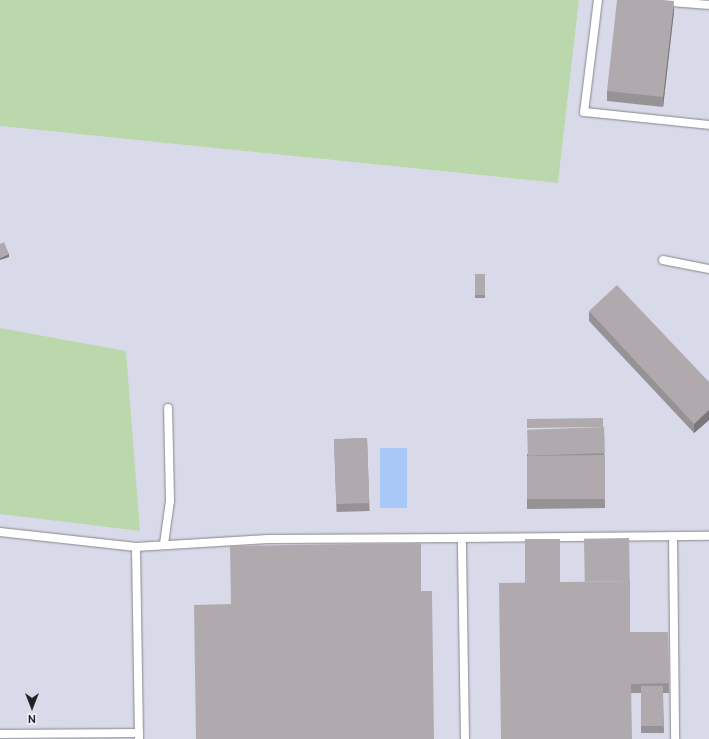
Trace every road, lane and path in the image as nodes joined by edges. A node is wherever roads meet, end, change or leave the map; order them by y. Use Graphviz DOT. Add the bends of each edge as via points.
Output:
graph roads {
  1 [pos="598,0"];
  2 [pos="646,0"];
  3 [pos="709,5"];
  4 [pos="709,125"];
  5 [pos="663,260"];
  6 [pos="709,269"];
  7 [pos="168,408"];
  8 [pos="0,532"];
  9 [pos="673,536"];
  10 [pos="709,536"];
  11 [pos="462,538"];
  12 [pos="164,544"];
  13 [pos="136,547"];
  14 [pos="0,734"];
  15 [pos="139,736"];
  16 [pos="465,739"];
  17 [pos="675,739"];
  1 -- 4 [label="lane" via="584,112"];
  2 -- 3 [label="lane"];
  5 -- 6 [label="lane"];
  7 -- 12 [label="lane" via="170,501"];
  8 -- 13 [label="lane"];
  9 -- 10 [label="lane"];
  9 -- 11 [label="lane"];
  9 -- 17 [label="lane"];
  11 -- 12 [label="lane" via="268,538"];
  11 -- 16 [label="lane"];
  12 -- 13 [label="lane"];
  13 -- 15 [label="lane"];
  14 -- 15 [label="lane"];
}
